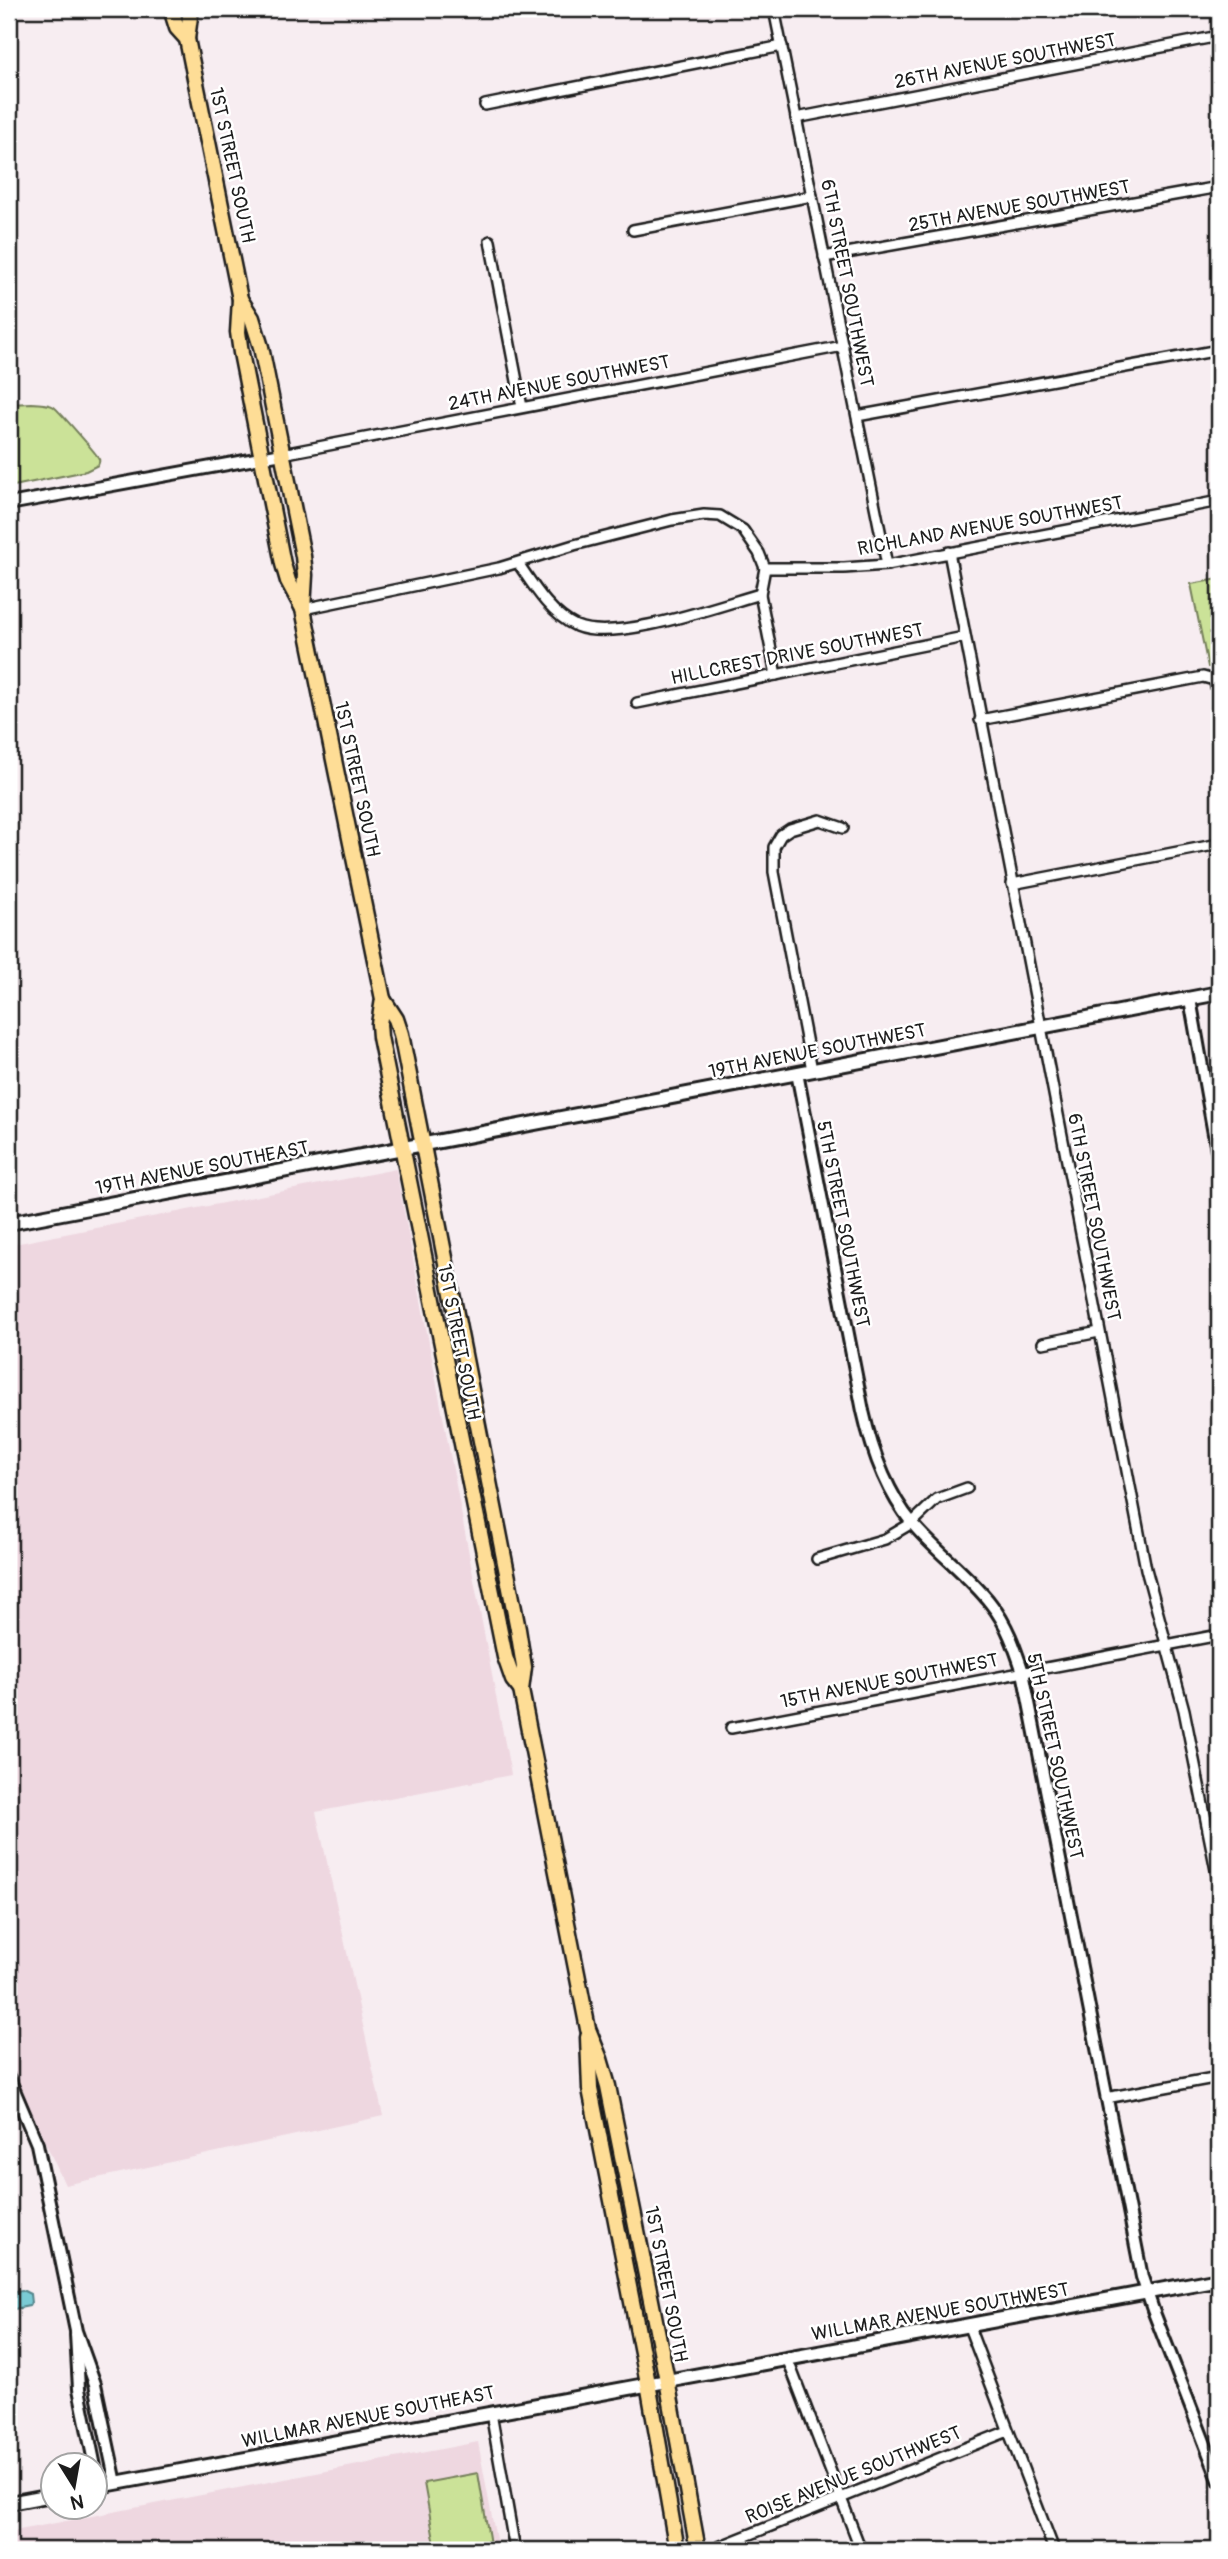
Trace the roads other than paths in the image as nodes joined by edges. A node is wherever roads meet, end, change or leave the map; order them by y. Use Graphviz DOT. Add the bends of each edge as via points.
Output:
graph roads {
  1 [pos="172,9"];
  2 [pos="191,9"];
  3 [pos="774,9"];
  4 [pos="1219,36"];
  5 [pos="187,39"];
  6 [pos="782,46"];
  7 [pos="485,105"];
  8 [pos="796,118"];
  9 [pos="1219,187"];
  10 [pos="812,196"];
  11 [pos="633,230"];
  12 [pos="490,241"];
  13 [pos="824,257"];
  14 [pos="240,299"];
  15 [pos="843,346"];
  16 [pos="1219,350"];
  17 [pos="522,407"];
  18 [pos="857,416"];
  19 [pos="282,454"];
  20 [pos="262,458"];
  21 [pos="1219,501"];
  22 [pos="9,504"];
  23 [pos="948,552"];
  24 [pos="518,563"];
  25 [pos="887,565"];
  26 [pos="765,568"];
  27 [pos="760,594"];
  28 [pos="303,608"];
  29 [pos="964,637"];
  30 [pos="776,676"];
  31 [pos="1219,695"];
  32 [pos="637,703"];
  33 [pos="980,720"];
  34 [pos="843,828"];
  35 [pos="1219,844"];
  36 [pos="1012,884"];
  37 [pos="1219,993"];
  38 [pos="383,999"];
  39 [pos="1189,999"];
  40 [pos="1040,1028"];
  41 [pos="812,1070"];
  42 [pos="797,1073"];
  43 [pos="422,1145"];
  44 [pos="402,1149"];
  45 [pos="1219,1162"];
  46 [pos="9,1223"];
  47 [pos="1099,1332"];
  48 [pos="1043,1343"];
  49 [pos="967,1488"];
  50 [pos="912,1524"];
  51 [pos="817,1559"];
  52 [pos="1219,1635"];
  53 [pos="1166,1646"];
  54 [pos="1023,1672"];
  55 [pos="521,1689"];
  56 [pos="731,1728"];
  57 [pos="1219,1885"];
  58 [pos="588,2029"];
  59 [pos="1219,2077"];
  60 [pos="9,2078"];
  61 [pos="1106,2098"];
  62 [pos="1219,2279"];
  63 [pos="1147,2293"];
  64 [pos="969,2327"];
  65 [pos="76,2331"];
  66 [pos="787,2358"];
  67 [pos="667,2380"];
  68 [pos="648,2384"];
  69 [pos="491,2413"];
  70 [pos="1008,2431"];
  71 [pos="90,2450"];
  72 [pos="1219,2480"];
  73 [pos="116,2483"];
  74 [pos="108,2484"];
  75 [pos="38,2498"];
  76 [pos="841,2498"];
  77 [pos="9,2503"];
  78 [pos="515,2550"];
  79 [pos="677,2550"];
  80 [pos="698,2550"];
  81 [pos="712,2550"];
  82 [pos="861,2550"];
  83 [pos="1054,2550"];
  1 -- 5 [label="main road, 1ST STREET SOUTH" via="177,28"];
  2 -- 5 [label="main road, 1ST STREET SOUTH"];
  3 -- 6 [label="street, 6TH STREET SOUTHWEST"];
  4 -- 8 [label="street, 26TH AVENUE SOUTHWEST"];
  5 -- 14 [label="main road, 1ST STREET SOUTH"];
  6 -- 7 [label="street"];
  6 -- 8 [label="street, 6TH STREET SOUTHWEST"];
  8 -- 10 [label="street, 6TH STREET SOUTHWEST"];
  9 -- 13 [label="street, 25TH AVENUE SOUTHWEST"];
  10 -- 11 [label="street"];
  10 -- 13 [label="street, 6TH STREET SOUTHWEST"];
  12 -- 17 [label="street"];
  13 -- 15 [label="street, 6TH STREET SOUTHWEST"];
  14 -- 19 [label="main road, 1ST STREET SOUTH" via="258,336"];
  14 -- 20 [label="main road, 1ST STREET SOUTH" via="238,332"];
  15 -- 17 [label="street, 24TH AVENUE SOUTHWEST"];
  15 -- 18 [label="street, 6TH STREET SOUTHWEST"];
  16 -- 18 [label="street"];
  17 -- 19 [label="street, 24TH AVENUE SOUTHWEST"];
  18 -- 25 [label="street, 6TH STREET SOUTHWEST"];
  19 -- 20 [label="street"];
  19 -- 28 [label="main road, 1ST STREET SOUTH" via="303,556"];
  20 -- 22 [label="street"];
  20 -- 28 [label="main road, 1ST STREET SOUTH" via="283,564"];
  21 -- 23 [label="street, RICHLAND AVENUE SOUTHWEST"];
  23 -- 25 [label="street, RICHLAND AVENUE SOUTHWEST"];
  23 -- 29 [label="street, 6TH STREET SOUTHWEST"];
  24 -- 26 [label="street" via="704,515 720,516 743,530"];
  24 -- 27 [label="street" via="559,614 593,630 638,628"];
  24 -- 28 [label="street"];
  25 -- 26 [label="street, RICHLAND AVENUE SOUTHWEST"];
  26 -- 27 [label="street"];
  27 -- 30 [label="street"];
  28 -- 38 [label="main road, 1ST STREET SOUTH"];
  29 -- 30 [label="street, HILLCREST DRIVE SOUTHWEST"];
  29 -- 33 [label="street, 6TH STREET SOUTHWEST"];
  30 -- 32 [label="street, HILLCREST DRIVE SOUTHWEST"];
  31 -- 33 [label="street" via="1211,678 1199,677"];
  33 -- 36 [label="street, 6TH STREET SOUTHWEST"];
  34 -- 41 [label="street" via="820,820 800,825 781,835 773,851"];
  35 -- 36 [label="street"];
  36 -- 40 [label="street, 6TH STREET SOUTHWEST"];
  37 -- 39 [label="main road, 19TH AVENUE SOUTHWEST"];
  38 -- 43 [label="main road, 1ST STREET SOUTH" via="401,1034"];
  38 -- 44 [label="main road, 1ST STREET SOUTH" via="380,1037"];
  39 -- 40 [label="main road, 19TH AVENUE SOUTHWEST"];
  39 -- 45 [label="street"];
  40 -- 41 [label="main road, 19TH AVENUE SOUTHWEST"];
  40 -- 47 [label="street, 6TH STREET SOUTHWEST"];
  41 -- 42 [label="main road, 19TH AVENUE SOUTHWEST"];
  42 -- 43 [label="main road, 19TH AVENUE SOUTHWEST"];
  42 -- 50 [label="street, 5TH STREET SOUTHWEST" via="866,1426 881,1471"];
  43 -- 44 [label="main road, 19TH AVENUE SOUTHWEST"];
  43 -- 55 [label="main road, 1ST STREET SOUTH" via="518,1629 524,1667"];
  44 -- 46 [label="main road, 19TH AVENUE SOUTHEAST"];
  44 -- 55 [label="main road, 1ST STREET SOUTH" via="505,1657"];
  47 -- 48 [label="street"];
  47 -- 53 [label="street, 6TH STREET SOUTHWEST"];
  49 -- 50 [label="street" via="937,1499"];
  50 -- 51 [label="street" via="871,1544"];
  50 -- 54 [label="street, 5TH STREET SOUTHWEST" via="992,1605 1010,1635"];
  52 -- 53 [label="street, 15TH AVENUE SOUTHWEST"];
  53 -- 54 [label="street, 15TH AVENUE SOUTHWEST"];
  53 -- 57 [label="street, 6TH STREET SOUTHWEST" via="1184,1710"];
  54 -- 56 [label="street, 15TH AVENUE SOUTHWEST"];
  54 -- 61 [label="street, 5TH STREET SOUTHWEST"];
  55 -- 58 [label="main road, 1ST STREET SOUTH"];
  58 -- 67 [label="main road, 1ST STREET SOUTH" via="608,2086"];
  58 -- 68 [label="main road, 1ST STREET SOUTH" via="590,2088"];
  59 -- 61 [label="street"];
  60 -- 65 [label="street" via="37,2144"];
  61 -- 63 [label="street, 5TH STREET SOUTHWEST"];
  62 -- 63 [label="main road, WILLMAR AVENUE SOUTHWEST"];
  63 -- 64 [label="main road, WILLMAR AVENUE SOUTHWEST"];
  63 -- 72 [label="street, 5TH STREET SOUTHWEST"];
  64 -- 66 [label="main road, WILLMAR AVENUE SOUTHWEST"];
  64 -- 70 [label="street"];
  65 -- 71 [label="street" via="79,2389"];
  65 -- 73 [label="street" via="95,2384"];
  66 -- 67 [label="main road, WILLMAR AVENUE SOUTHWEST"];
  66 -- 76 [label="street"];
  67 -- 68 [label="main road, WILLMAR AVENUE SOUTHEAST"];
  67 -- 80 [label="main road, 1ST STREET SOUTH"];
  68 -- 69 [label="main road, WILLMAR AVENUE SOUTHEAST"];
  68 -- 79 [label="main road, 1ST STREET SOUTH"];
  69 -- 73 [label="main road, WILLMAR AVENUE SOUTHEAST"];
  69 -- 78 [label="street"];
  70 -- 76 [label="street, ROISE AVENUE SOUTHWEST"];
  70 -- 83 [label="street"];
  73 -- 74 [label="main road, WILLMAR AVENUE SOUTHEAST"];
  75 -- 77 [label="main road"];
  76 -- 81 [label="street, ROISE AVENUE SOUTHWEST"];
  76 -- 82 [label="street"];
}
